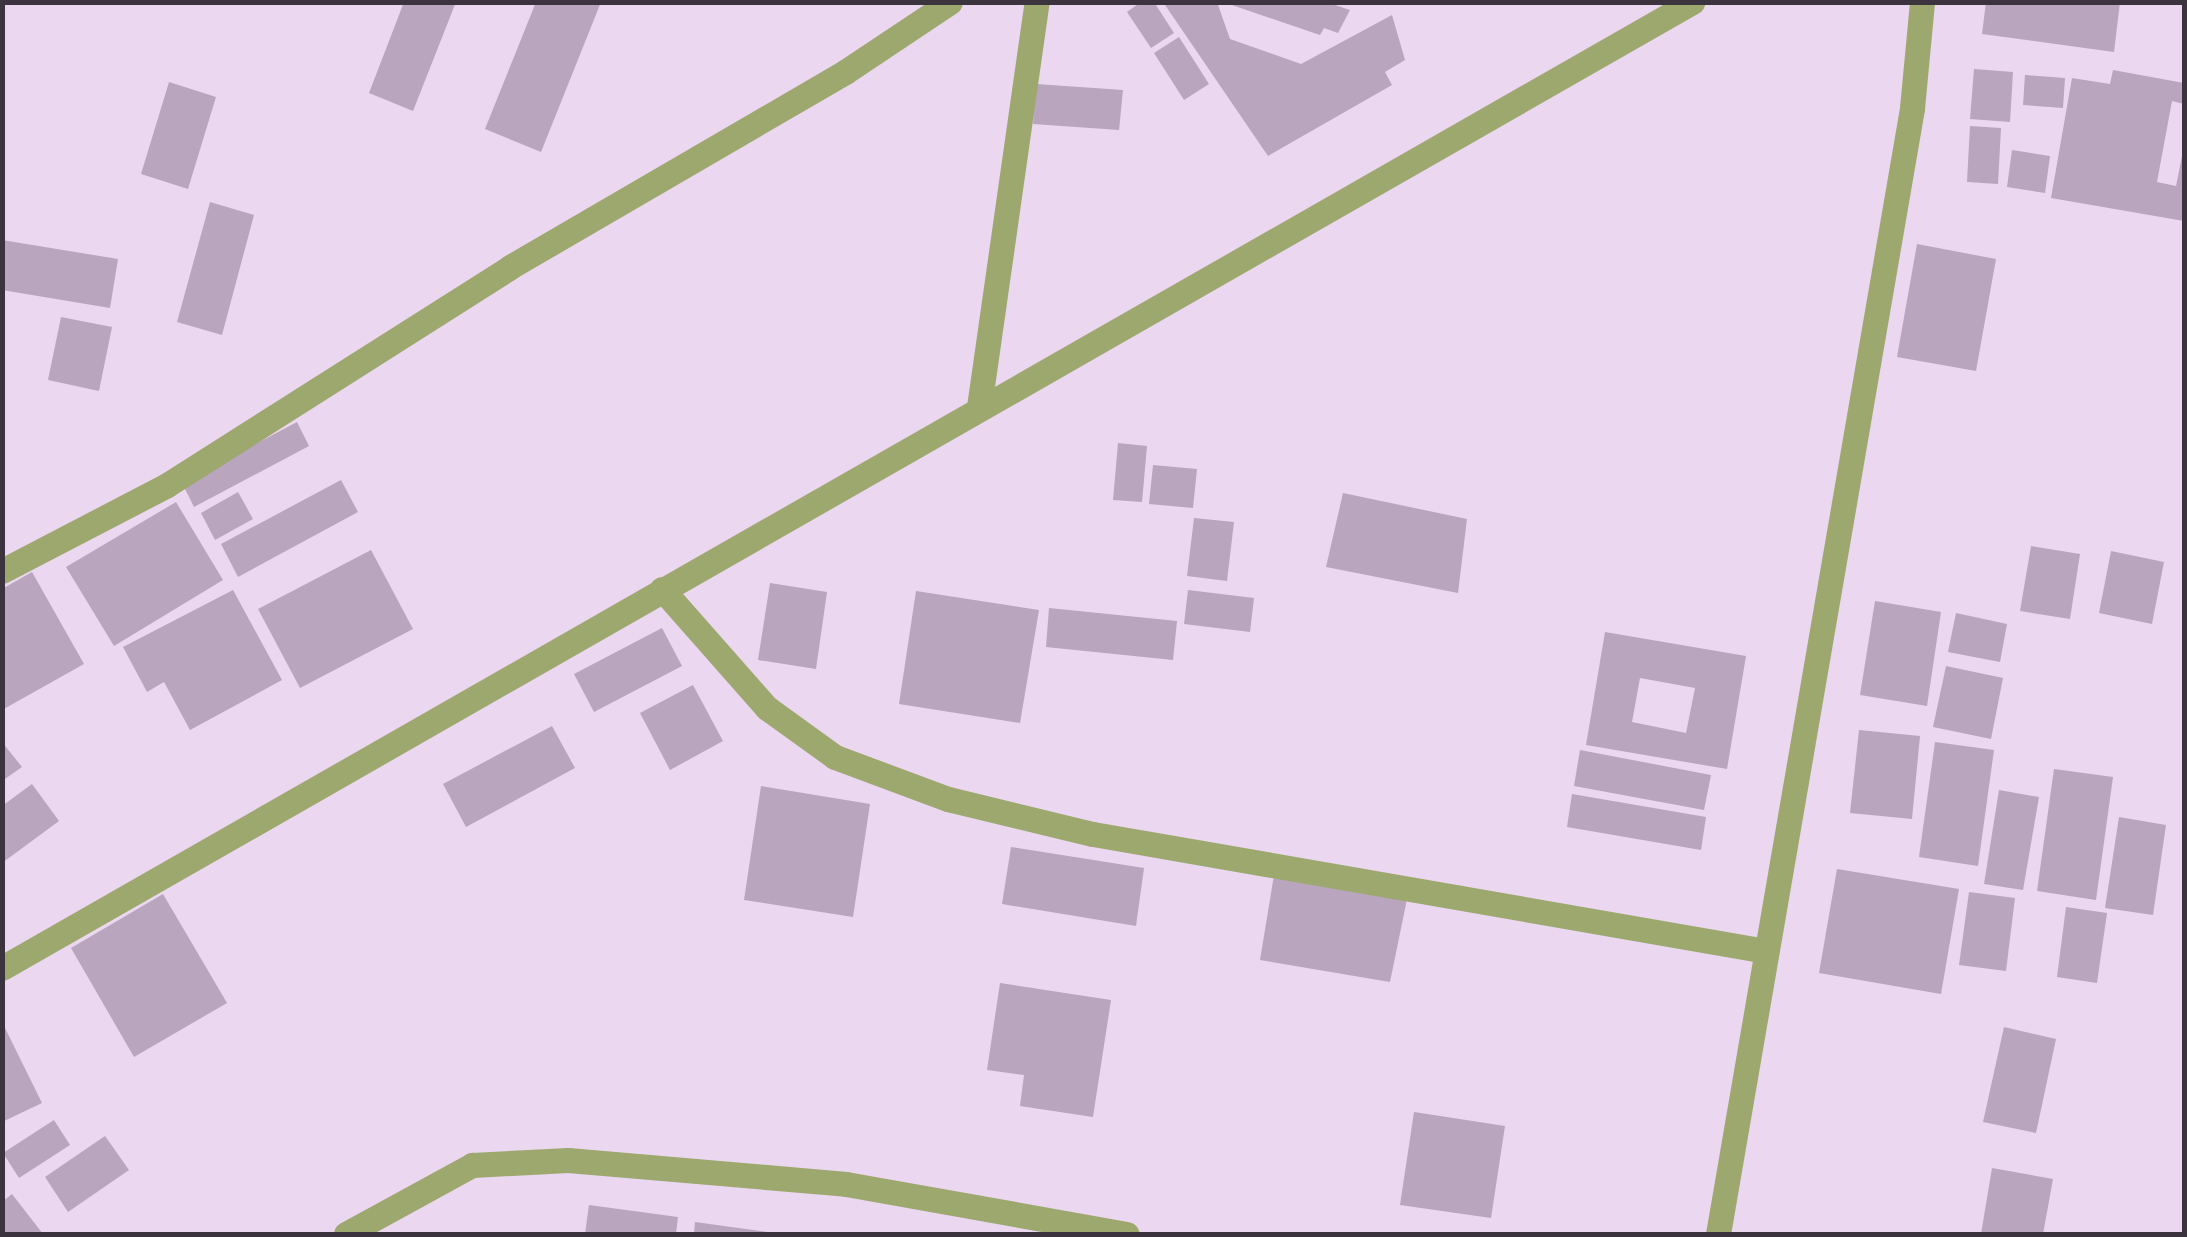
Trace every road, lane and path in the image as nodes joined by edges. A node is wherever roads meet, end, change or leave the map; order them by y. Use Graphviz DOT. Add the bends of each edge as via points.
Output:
graph roads {
  1 [pos="950,2"];
  2 [pos="1037,2"];
  3 [pos="1692,2"];
  4 [pos="1922,2"];
  5 [pos="979,407"];
  6 [pos="2,571"];
  7 [pos="662,589"];
  8 [pos="1766,950"];
  9 [pos="2,968"];
  10 [pos="346,1234"];
  11 [pos="1127,1234"];
  12 [pos="1718,1234"];
  1 -- 6 [label="street" via="844,72 510,267 168,485"];
  2 -- 5 [label="street"];
  3 -- 5 [label="street"];
  4 -- 8 [label="street" via="1912,108"];
  5 -- 7 [label="street"];
  7 -- 8 [label="street" via="767,708 835,757 948,799 1093,834"];
  7 -- 9 [label="street"];
  8 -- 12 [label="street"];
  10 -- 11 [label="street" via="472,1165 568,1160 846,1184"];
}
